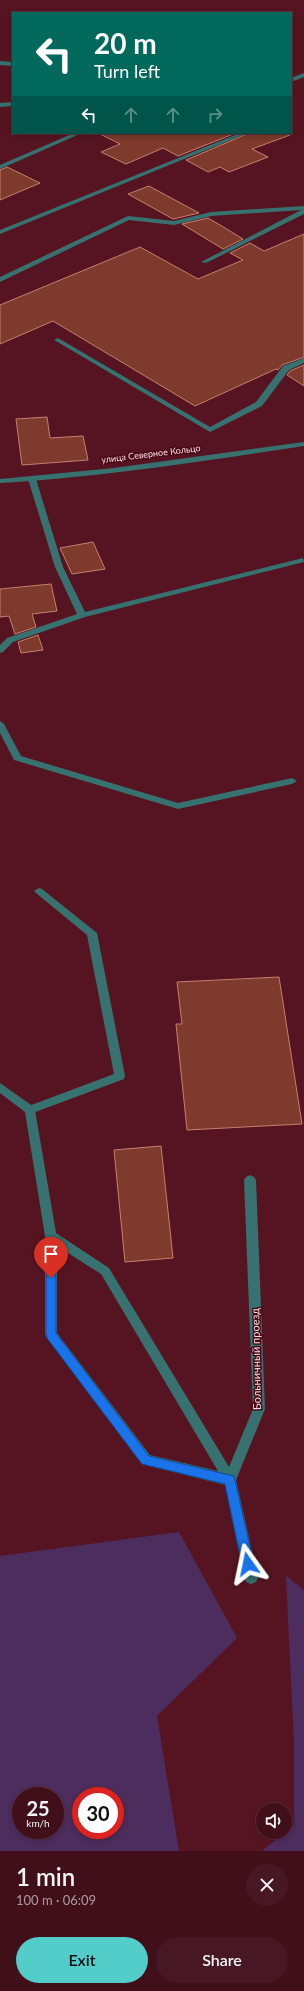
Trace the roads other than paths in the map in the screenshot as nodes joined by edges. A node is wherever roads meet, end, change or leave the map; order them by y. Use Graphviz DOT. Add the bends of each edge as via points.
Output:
graph roads {
  1 [pos="0,63"];
  2 [pos="12,64"];
  3 [pos="303,75"];
  4 [pos="292,76"];
  5 [pos="292,80"];
  6 [pos="12,104"];
  7 [pos="0,105"];
  8 [pos="77,134"];
  9 [pos="243,134"];
  10 [pos="0,167"];
  11 [pos="304,209"];
  12 [pos="0,232"];
  13 [pos="204,262"];
  14 [pos="0,280"];
  15 [pos="58,340"];
  16 [pos="304,360"];
  17 [pos="304,444"];
  18 [pos="32,479"];
  19 [pos="0,481"];
  20 [pos="303,560"];
  21 [pos="82,615"];
  22 [pos="0,650"];
  23 [pos="0,724"];
  24 [pos="292,781"];
  25 [pos="39,891"];
  26 [pos="0,1087"];
  27 [pos="30,1110"];
  28 [pos="250,1180"];
  29 [pos="51,1236"];
  30 [pos="230,1480"];
  31 [pos="251,1578"];
  1 -- 2 [label="street"];
  3 -- 4 [label="street"];
  3 -- 5 [label="street"];
  6 -- 7 [label="street"];
  8 -- 10 [label="street"];
  9 -- 12 [label="street"];
  11 -- 13 [label="street"];
  11 -- 14 [label="street" via="212,214 174,223 128,218"];
  15 -- 16 [label="street" via="210,430 259,404 286,368"];
  17 -- 18 [label="street, улица Северное Кольцо"];
  18 -- 19 [label="street, улица Северное Кольцо"];
  18 -- 21 [label="street" via="59,567"];
  20 -- 21 [label="street"];
  21 -- 22 [label="street" via="10,640"];
  23 -- 24 [label="street" via="17,758 178,806"];
  25 -- 27 [label="street" via="92,933 120,1076"];
  26 -- 27 [label="street"];
  27 -- 29 [label="street"];
  28 -- 30 [label="street, Больничный проезд" via="259,1409"];
  29 -- 30 [label="street" via="105,1271"];
  29 -- 30 [label="street" via="51,1334 146,1460"];
  30 -- 31 [label="street"];
}
